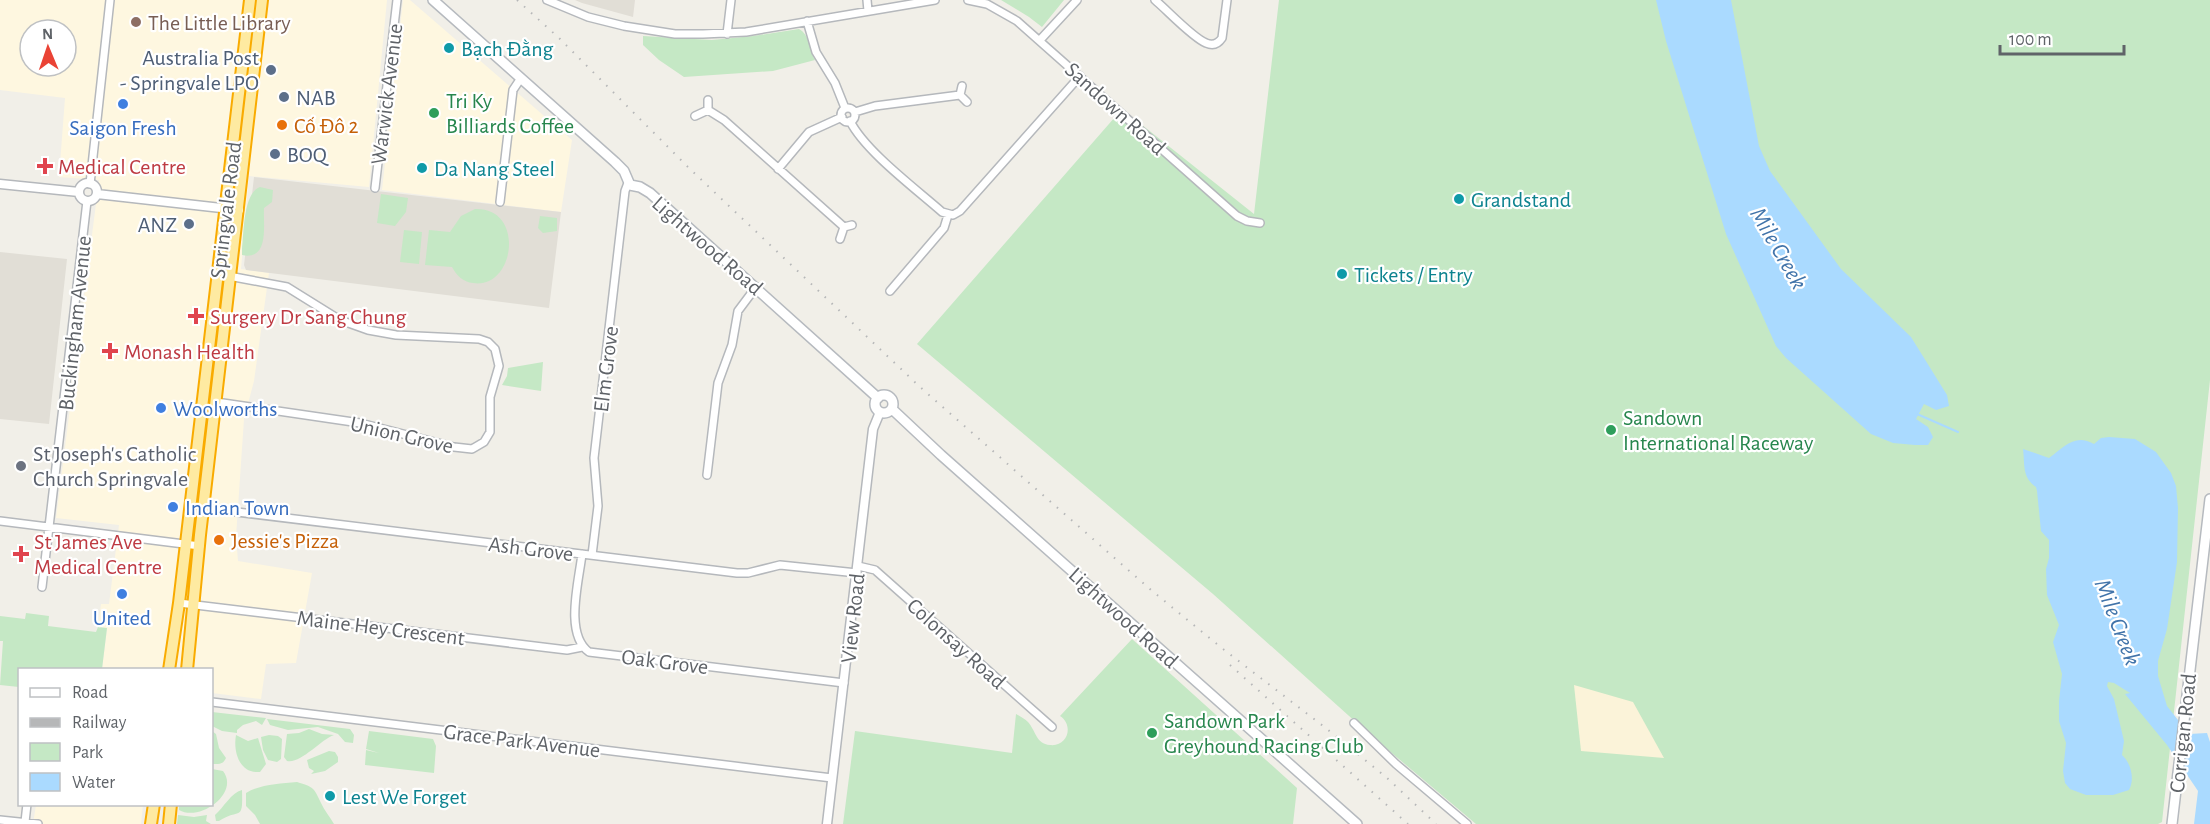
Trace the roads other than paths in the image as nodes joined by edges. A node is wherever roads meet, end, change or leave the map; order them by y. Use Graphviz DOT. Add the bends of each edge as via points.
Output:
graph roads {
  1 [pos="110,0"];
  2 [pos="250,0"];
  3 [pos="262,0"];
  4 [pos="397,0"];
  5 [pos="547,0"];
  6 [pos="731,0"];
  7 [pos="867,0"];
  8 [pos="934,0"];
  9 [pos="968,0"];
  10 [pos="1077,0"];
  11 [pos="1155,0"];
  12 [pos="1227,0"];
  13 [pos="438,2"];
  14 [pos="868,11"];
  15 [pos="807,21"];
  16 [pos="727,34"];
  17 [pos="1040,40"];
  18 [pos="1080,76"];
  19 [pos="521,78"];
  20 [pos="962,86"];
  21 [pos="960,95"];
  22 [pos="708,100"];
  23 [pos="967,102"];
  24 [pos="845,108"];
  25 [pos="708,110"];
  26 [pos="855,112"];
  27 [pos="695,116"];
  28 [pos="842,117"];
  29 [pos="850,122"];
  30 [pos="778,169"];
  31 [pos="628,183"];
  32 [pos="0,184"];
  33 [pos="90,184"];
  34 [pos="375,188"];
  35 [pos="79,192"];
  36 [pos="97,194"];
  37 [pos="87,201"];
  38 [pos="500,202"];
  39 [pos="225,208"];
  40 [pos="239,210"];
  41 [pos="948,215"];
  42 [pos="1260,223"];
  43 [pos="852,225"];
  44 [pos="844,227"];
  45 [pos="840,239"];
  46 [pos="218,274"];
  47 [pos="231,276"];
  48 [pos="756,287"];
  49 [pos="890,291"];
  50 [pos="878,398"];
  51 [pos="216,402"];
  52 [pos="892,409"];
  53 [pos="880,412"];
  54 [pos="706,475"];
  55 [pos="2210,505"];
  56 [pos="204,508"];
  57 [pos="0,521"];
  58 [pos="49,527"];
  59 [pos="2208,533"];
  60 [pos="186,545"];
  61 [pos="200,546"];
  62 [pos="582,554"];
  63 [pos="592,555"];
  64 [pos="857,569"];
  65 [pos="42,587"];
  66 [pos="179,603"];
  67 [pos="194,604"];
  68 [pos="582,646"];
  69 [pos="169,668"];
  70 [pos="187,668"];
  71 [pos="844,683"];
  72 [pos="213,702"];
  73 [pos="1354,723"];
  74 [pos="1052,728"];
  75 [pos="832,778"];
  76 [pos="27,806"];
  77 [pos="154,806"];
  78 [pos="171,806"];
  79 [pos="0,820"];
  80 [pos="25,822"];
  81 [pos="38,824"];
  82 [pos="151,824"];
  83 [pos="169,824"];
  84 [pos="827,824"];
  85 [pos="1358,824"];
  86 [pos="1467,824"];
  87 [pos="2172,824"];
  1 -- 33 [label="street"];
  2 -- 39 [label="highway, Springvale Road"];
  3 -- 40 [label="highway, Springvale Road"];
  4 -- 34 [label="street, Warwick Avenue"];
  5 -- 16 [label="street" via="624,26 675,34"];
  6 -- 16 [label="street"];
  7 -- 14 [label="street"];
  8 -- 14 [label="street"];
  9 -- 17 [label="street, Sandown Road" via="1006,13"];
  10 -- 17 [label="street"];
  11 -- 12 [label="street" via="1212,45 1222,38"];
  13 -- 19 [label="main road, Lightwood Road"];
  14 -- 15 [label="street"];
  15 -- 16 [label="street"];
  15 -- 24 [label="street" via="817,56 835,82"];
  17 -- 18 [label="street, Sandown Road"];
  18 -- 41 [label="street" via="960,211"];
  18 -- 42 [label="street, Sandown Road" via="1237,216"];
  19 -- 31 [label="main road, Lightwood Road" via="615,162"];
  19 -- 38 [label="street" via="513,90"];
  20 -- 21 [label="street"];
  21 -- 23 [label="street"];
  21 -- 26 [label="street"];
  22 -- 25 [label="street"];
  24 -- 26 [label="street"];
  24 -- 28 [label="street"];
  25 -- 27 [label="street"];
  25 -- 30 [label="street"];
  26 -- 29 [label="street"];
  28 -- 29 [label="street"];
  28 -- 30 [label="street" via="809,132"];
  29 -- 41 [label="street" via="860,138"];
  30 -- 44 [label="street"];
  31 -- 48 [label="main road, Lightwood Road" via="650,193"];
  31 -- 63 [label="street, Elm Grove" via="594,458 598,506"];
  32 -- 35 [label="street"];
  33 -- 35 [label="street" via="83,185"];
  33 -- 36 [label="street"];
  35 -- 37 [label="street"];
  36 -- 37 [label="street"];
  36 -- 39 [label="street"];
  37 -- 58 [label="street, Buckingham Avenue"];
  39 -- 40 [label="street"];
  39 -- 46 [label="highway, Springvale Road"];
  40 -- 47 [label="highway, Springvale Road"];
  41 -- 49 [label="street" via="944,228"];
  43 -- 44 [label="street"];
  44 -- 45 [label="street"];
  46 -- 47 [label="street, Union Grove"];
  46 -- 60 [label="highway, Springvale Road"];
  47 -- 51 [label="highway, Springvale Road"];
  47 -- 51 [label="street, Union Grove" via="287,287 340,320 368,330 482,340 495,349 499,366 490,397 490,432 482,444 472,448 364,424"];
  48 -- 50 [label="main road, Lightwood Road"];
  48 -- 54 [label="street" via="738,311 732,345 718,383"];
  50 -- 52 [label="main road" via="890,398"];
  50 -- 53 [label="main road" via="875,405"];
  51 -- 56 [label="highway, Springvale Road"];
  52 -- 53 [label="main road"];
  52 -- 85 [label="main road, Lightwood Road"];
  53 -- 64 [label="street, View Road" via="873,429"];
  55 -- 59 [label="main road, Corrigan Road"];
  56 -- 61 [label="highway, Springvale Road"];
  56 -- 62 [label="street, Ash Grove"];
  57 -- 58 [label="street"];
  58 -- 60 [label="street"];
  58 -- 65 [label="street, Buckingham Avenue"];
  59 -- 87 [label="main road, Corrigan Road"];
  60 -- 61 [label="street"];
  60 -- 66 [label="highway, Springvale Road"];
  61 -- 67 [label="highway, Springvale Road"];
  62 -- 63 [label="street, Ash Grove"];
  62 -- 68 [label="street" via="574,623"];
  63 -- 64 [label="street, Ash Grove" via="742,574 780,565"];
  64 -- 71 [label="street, View Road"];
  64 -- 74 [label="street, Colonsay Road" via="875,570"];
  66 -- 67 [label="street, Maine Hey Crescent"];
  66 -- 69 [label="highway, Springvale Road"];
  67 -- 68 [label="street, Maine Hey Crescent" via="567,650"];
  67 -- 70 [label="highway, Springvale Road"];
  68 -- 71 [label="street, Oak Grove" via="593,653"];
  71 -- 75 [label="street, View Road"];
  72 -- 75 [label="street, Grace Park Avenue"];
  73 -- 86 [label="street"];
  75 -- 84 [label="street, View Road"];
  76 -- 80 [label="street"];
  77 -- 82 [label="highway"];
  78 -- 83 [label="highway"];
  79 -- 80 [label="street"];
  80 -- 81 [label="street"];
}
